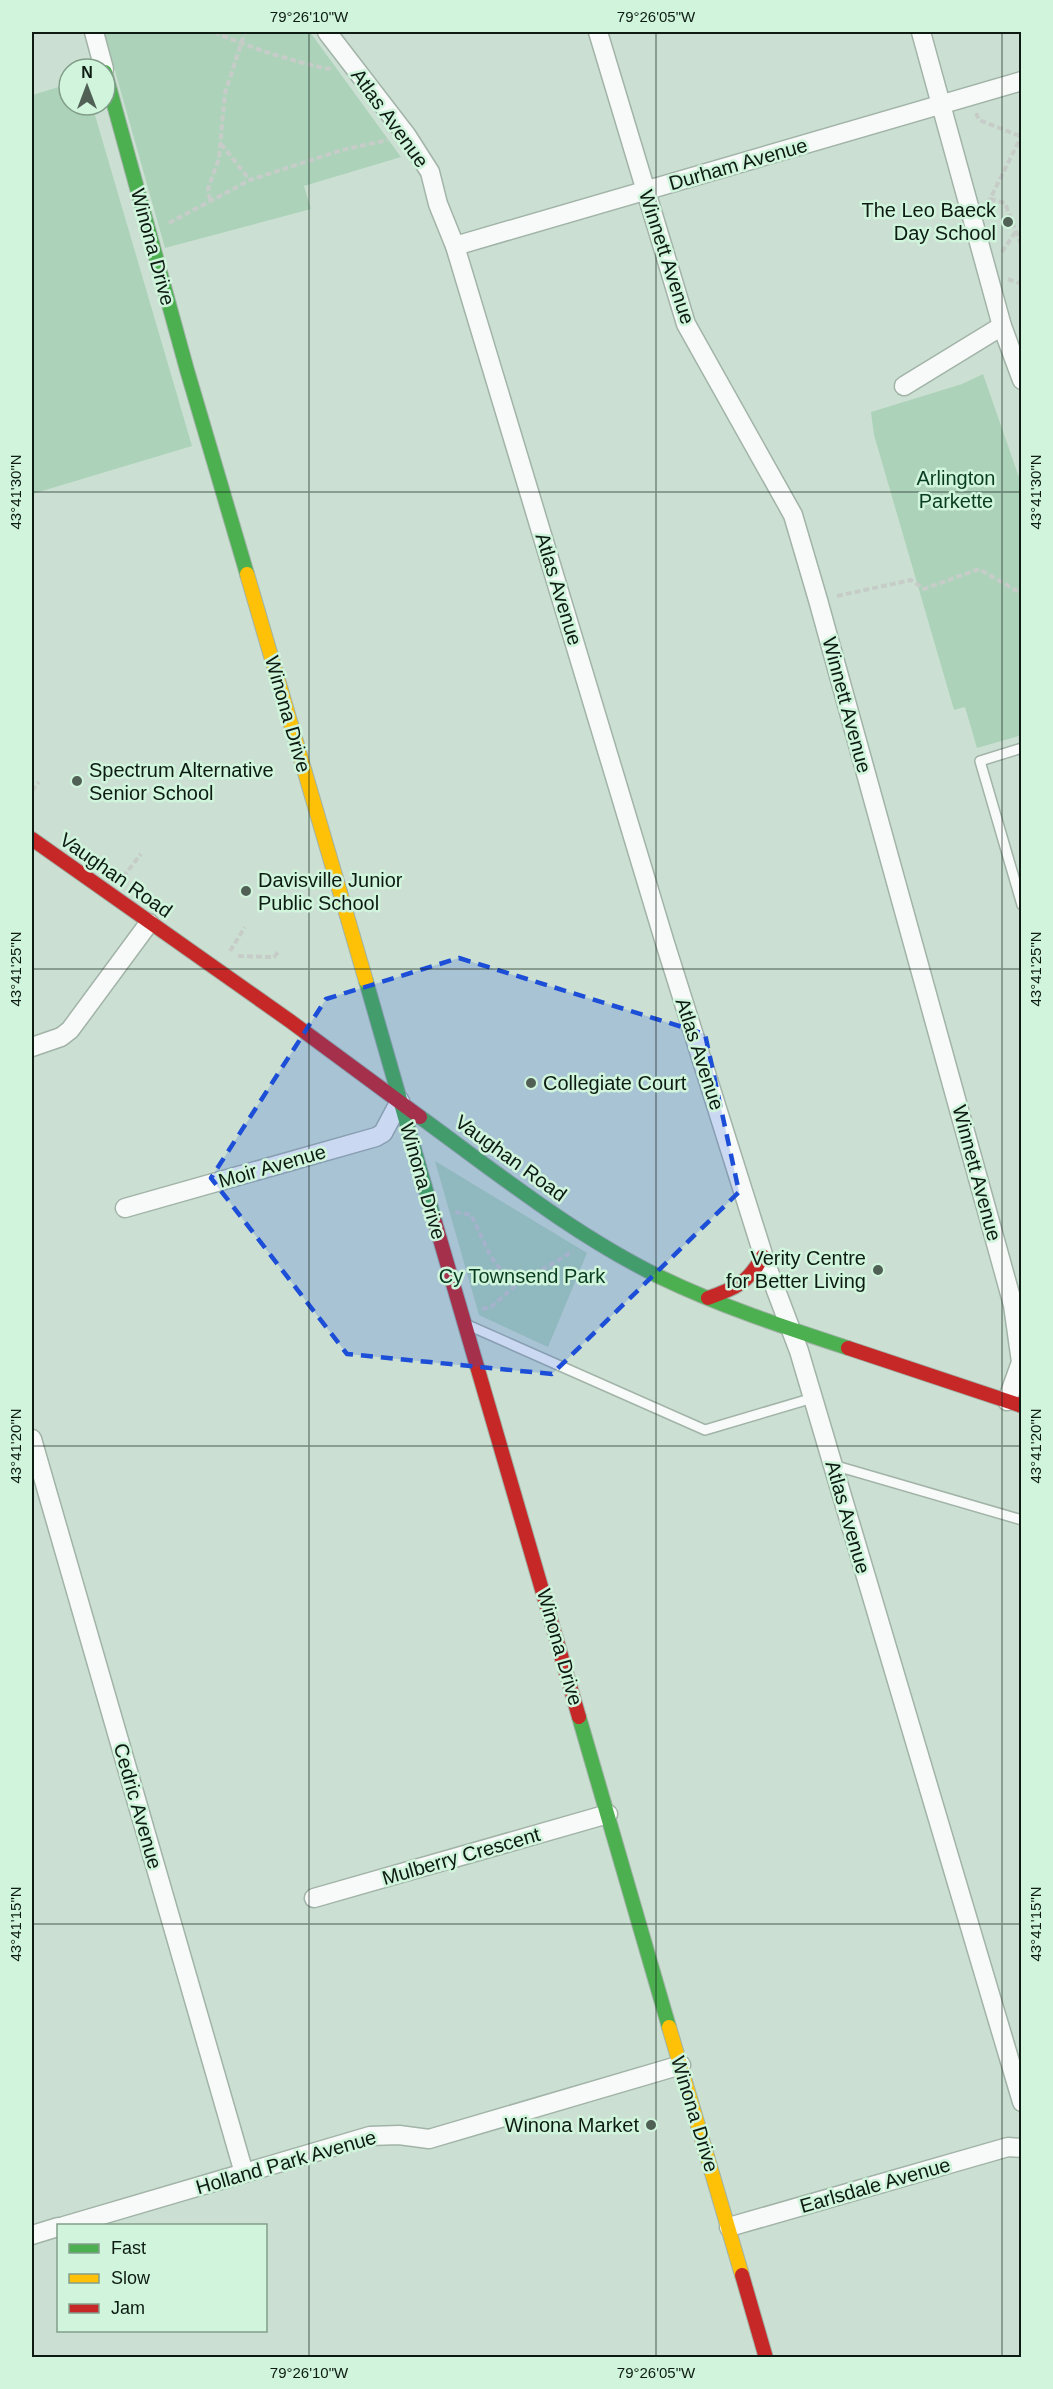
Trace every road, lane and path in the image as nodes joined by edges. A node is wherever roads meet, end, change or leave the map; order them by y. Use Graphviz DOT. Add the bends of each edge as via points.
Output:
graph roads {
  1 [pos="94,32"];
  2 [pos="214,32"];
  3 [pos="245,32"];
  4 [pos="327,32"];
  5 [pos="598,32"];
  6 [pos="921,32"];
  7 [pos="242,44"];
  8 [pos="101,57"];
  9 [pos="332,67"];
  10 [pos="1022,81"];
  11 [pos="943,105"];
  12 [pos="975,109"];
  13 [pos="117,115"];
  14 [pos="1021,136"];
  15 [pos="388,140"];
  16 [pos="221,144"];
  17 [pos="250,180"];
  18 [pos="645,191"];
  19 [pos="210,201"];
  20 [pos="160,227"];
  21 [pos="1016,231"];
  22 [pos="455,246"];
  23 [pos="1022,247"];
  24 [pos="1001,253"];
  25 [pos="1007,279"];
  26 [pos="1022,284"];
  27 [pos="1002,326"];
  28 [pos="1022,380"];
  29 [pos="904,386"];
  30 [pos="1022,594"];
  31 [pos="818,600"];
  32 [pos="1022,748"];
  33 [pos="39,782"];
  34 [pos="32,791"];
  35 [pos="32,839"];
  36 [pos="141,854"];
  37 [pos="111,894"];
  38 [pos="1022,905"];
  39 [pos="149,923"];
  40 [pos="245,927"];
  41 [pos="279,951"];
  42 [pos="230,952"];
  43 [pos="238,956"];
  44 [pos="32,1047"];
  45 [pos="400,1101"];
  46 [pos="125,1208"];
  47 [pos="449,1210"];
  48 [pos="578,1245"];
  49 [pos="763,1256"];
  50 [pos="514,1287"];
  51 [pos="708,1298"];
  52 [pos="478,1310"];
  53 [pos="465,1323"];
  54 [pos="792,1332"];
  55 [pos="813,1398"];
  56 [pos="1014,1404"];
  57 [pos="32,1439"];
  58 [pos="833,1465"];
  59 [pos="1022,1520"];
  60 [pos="608,1814"];
  61 [pos="314,1898"];
  62 [pos="681,2065"];
  63 [pos="1022,2102"];
  64 [pos="1022,2148"];
  65 [pos="244,2173"];
  66 [pos="71,2224"];
  67 [pos="57,2227"];
  68 [pos="729,2227"];
  69 [pos="32,2235"];
  70 [pos="766,2358"];
  1 -- 8 [label="street, Winona Drive"];
  2 -- 7 [label="path"];
  3 -- 7 [label="path"];
  4 -- 22 [label="street, Atlas Avenue" via="430,172"];
  5 -- 18 [label="street, Winnett Avenue"];
  6 -- 11 [label="street"];
  7 -- 9 [label="path" via="292,61"];
  7 -- 16 [label="path" via="225,93"];
  10 -- 11 [label="street, Durham Avenue"];
  11 -- 18 [label="street, Durham Avenue"];
  11 -- 27 [label="street"];
  12 -- 14 [label="path" via="979,120"];
  13 -- 45 [label="street, Winona Drive" via="187,370"];
  14 -- 21 [label="path" via="988,200 1005,202"];
  15 -- 17 [label="path" via="342,150"];
  16 -- 17 [label="path"];
  16 -- 19 [label="path" via="208,189"];
  17 -- 19 [label="path"];
  18 -- 22 [label="street, Durham Avenue"];
  18 -- 31 [label="street, Winnett Avenue" via="686,324 793,515"];
  19 -- 20 [label="path"];
  21 -- 23 [label="path"];
  21 -- 24 [label="path"];
  22 -- 49 [label="street, Atlas Avenue" via="661,932"];
  25 -- 26 [label="path"];
  27 -- 28 [label="street"];
  27 -- 29 [label="street"];
  30 -- 31 [label="path" via="979,569 924,589 911,580"];
  31 -- 56 [label="street, Winnett Avenue" via="1013,1305 1021,1362"];
  32 -- 38 [label="lane" via="980,761"];
  33 -- 34 [label="path"];
  35 -- 37 [label="street, Vaughan Road"];
  36 -- 37 [label="path"];
  37 -- 39 [label="street, Vaughan Road"];
  39 -- 44 [label="street" via="70,1030"];
  39 -- 45 [label="street, Vaughan Road"];
  40 -- 42 [label="path"];
  41 -- 43 [label="path" via="274,957"];
  45 -- 46 [label="street, Moir Avenue" via="383,1133 376,1137"];
  45 -- 51 [label="street, Vaughan Road" via="584,1234 660,1277"];
  45 -- 53 [label="street, Winona Drive"];
  47 -- 50 [label="path" via="471,1215 491,1257"];
  48 -- 50 [label="path" via="567,1256"];
  49 -- 51 [label="street" via="746,1282"];
  49 -- 54 [label="street, Atlas Avenue"];
  50 -- 52 [label="path" via="490,1307"];
  51 -- 54 [label="street, Vaughan Road"];
  53 -- 55 [label="lane" via="705,1430"];
  53 -- 60 [label="street, Winona Drive"];
  54 -- 55 [label="street, Atlas Avenue"];
  54 -- 56 [label="street, Vaughan Road"];
  55 -- 58 [label="street, Atlas Avenue"];
  57 -- 65 [label="street, Cedric Avenue"];
  58 -- 59 [label="lane"];
  58 -- 63 [label="street, Atlas Avenue"];
  60 -- 61 [label="street, Mulberry Crescent"];
  60 -- 62 [label="street, Winona Drive"];
  62 -- 65 [label="street, Holland Park Avenue" via="429,2139 375,2135"];
  62 -- 68 [label="street, Winona Drive"];
  64 -- 68 [label="street, Earlsdale Avenue" via="1008,2147"];
  65 -- 66 [label="street, Holland Park Avenue"];
  67 -- 69 [label="street"];
  68 -- 70 [label="street, Winona Drive"];
}
